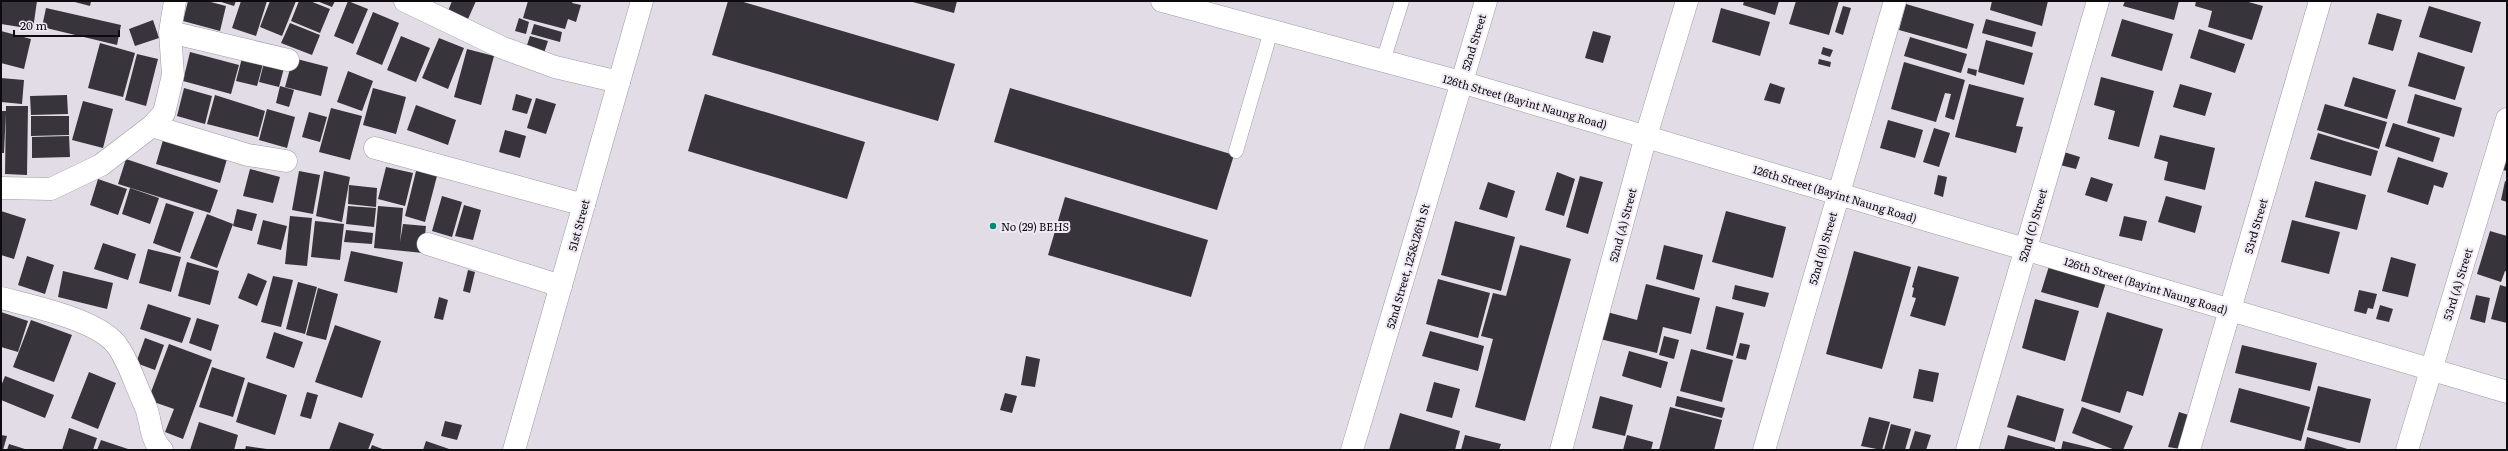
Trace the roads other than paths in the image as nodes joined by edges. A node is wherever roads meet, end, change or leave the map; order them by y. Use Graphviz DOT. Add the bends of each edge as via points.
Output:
graph roads {
  1 [pos="176,1"];
  2 [pos="405,1"];
  3 [pos="642,1"];
  4 [pos="1162,1"];
  5 [pos="1402,1"];
  6 [pos="1486,1"];
  7 [pos="1687,1"];
  8 [pos="1895,1"];
  9 [pos="2098,1"];
  10 [pos="2320,1"];
  11 [pos="1271,31"];
  12 [pos="170,32"];
  13 [pos="288,60"];
  14 [pos="1384,61"];
  15 [pos="619,82"];
  16 [pos="1461,82"];
  17 [pos="2507,119"];
  18 [pos="152,126"];
  19 [pos="1646,136"];
  20 [pos="375,148"];
  21 [pos="1236,151"];
  22 [pos="286,161"];
  23 [pos="1,188"];
  24 [pos="1838,193"];
  25 [pos="584,205"];
  26 [pos="428,244"];
  27 [pos="2025,249"];
  28 [pos="561,286"];
  29 [pos="1,298"];
  30 [pos="2230,310"];
  31 [pos="2432,369"];
  32 [pos="2507,392"];
  33 [pos="162,450"];
  34 [pos="514,450"];
  35 [pos="1352,450"];
  36 [pos="1561,450"];
  37 [pos="1764,450"];
  38 [pos="1967,450"];
  39 [pos="2189,450"];
  40 [pos="2407,450"];
  1 -- 12 [label="street"];
  2 -- 15 [label="street" via="503,48 555,67"];
  3 -- 15 [label="street, 51st Street"];
  4 -- 11 [label="street, 126th Street (Bayint Naung Road)"];
  5 -- 14 [label="lane"];
  6 -- 16 [label="street, 52nd Street"];
  7 -- 19 [label="street, 52nd (A) Street"];
  8 -- 24 [label="street, 52nd (B) Street"];
  9 -- 27 [label="street, 52nd (C) Street"];
  10 -- 30 [label="street, 53rd Street"];
  11 -- 14 [label="street, 126th Street (Bayint Naung Road)"];
  11 -- 21 [label="lane"];
  12 -- 13 [label="street"];
  12 -- 18 [label="street" via="173,75 164,113"];
  14 -- 16 [label="street, 126th Street (Bayint Naung Road)"];
  15 -- 25 [label="street, 51st Street"];
  16 -- 19 [label="street, 126th Street (Bayint Naung Road)"];
  16 -- 35 [label="street, 52nd Street, 125&126th St"];
  17 -- 31 [label="street, 53rd (A) Street"];
  18 -- 22 [label="street" via="248,155"];
  18 -- 23 [label="street" via="101,165 51,189"];
  19 -- 24 [label="street, 126th Street (Bayint Naung Road)"];
  19 -- 36 [label="street, 52nd (A) Street"];
  20 -- 25 [label="street"];
  24 -- 27 [label="street, 126th Street (Bayint Naung Road)"];
  24 -- 37 [label="street, 52nd (B) Street"];
  25 -- 28 [label="street, 51st Street"];
  26 -- 28 [label="street"];
  27 -- 30 [label="street, 126th Street (Bayint Naung Road)"];
  27 -- 38 [label="street, 52nd (C) Street"];
  28 -- 34 [label="street, 51st Street"];
  29 -- 33 [label="street" via="66,316 97,330 118,346 146,408 154,443"];
  30 -- 31 [label="street, 126th Street (Bayint Naung Road)"];
  30 -- 39 [label="street, 53rd Street"];
  31 -- 32 [label="street, 126th Street (Bayint Naung Road)"];
  31 -- 40 [label="street, 53rd (A) Street"];
}
